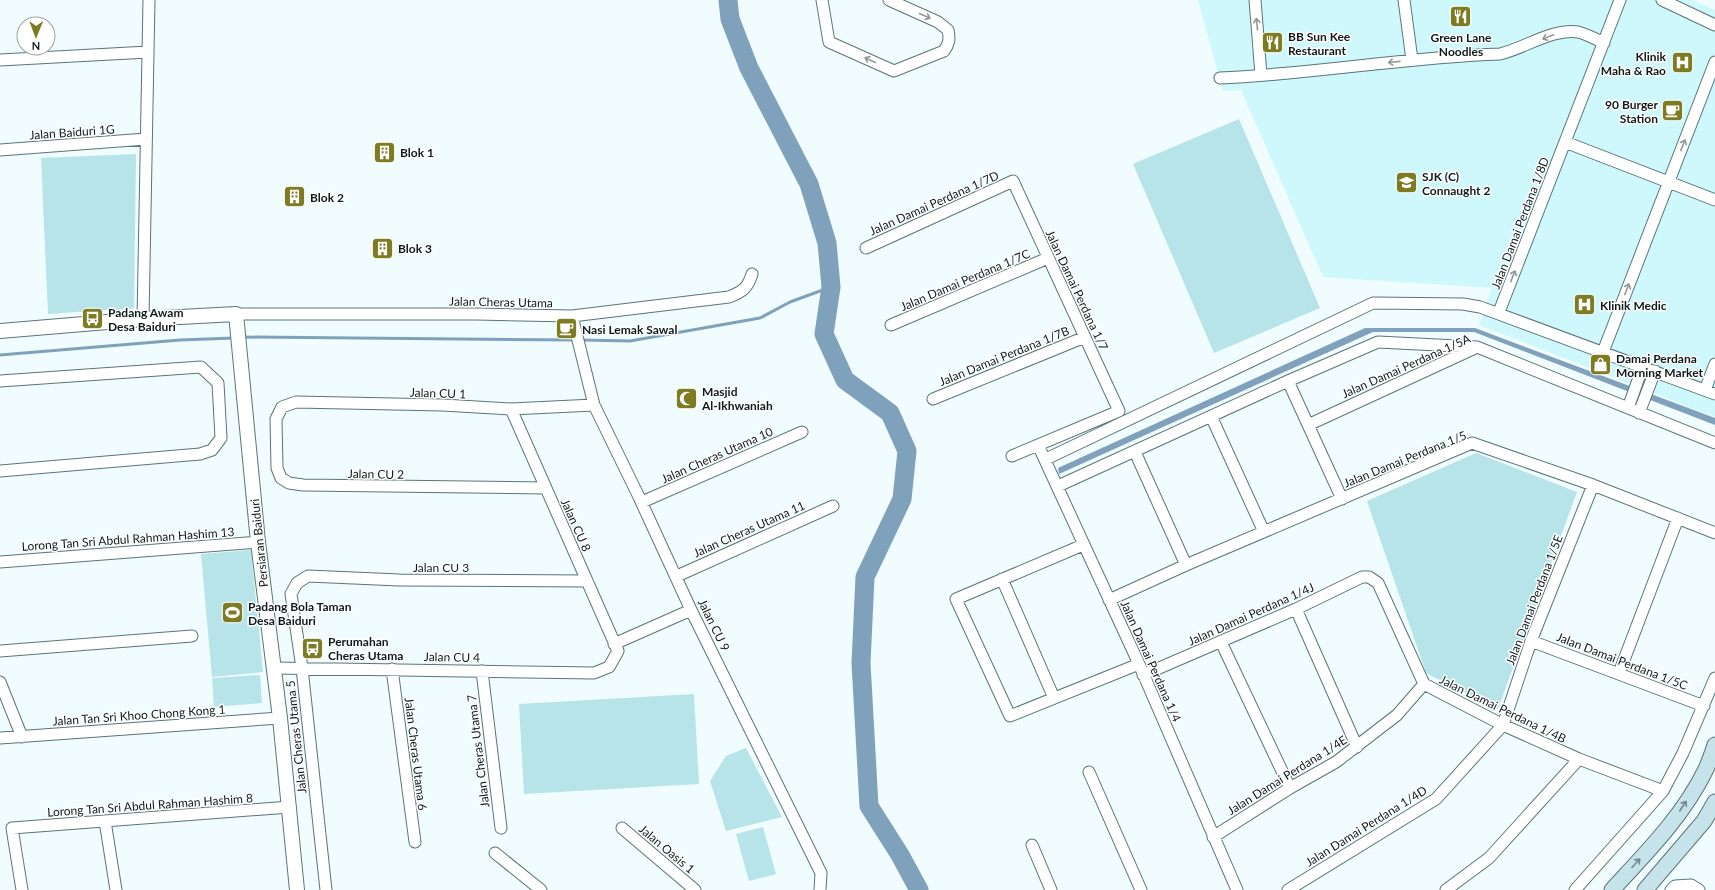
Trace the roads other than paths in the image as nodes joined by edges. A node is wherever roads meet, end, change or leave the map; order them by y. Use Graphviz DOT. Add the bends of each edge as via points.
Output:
graph roads {
  1 [pos="149,0"];
  2 [pos="822,0"];
  3 [pos="889,0"];
  4 [pos="1255,0"];
  5 [pos="1404,0"];
  6 [pos="1620,0"];
  7 [pos="1662,0"];
  8 [pos="1715,25"];
  9 [pos="1604,43"];
  10 [pos="148,52"];
  11 [pos="0,60"];
  12 [pos="1412,60"];
  13 [pos="1715,62"];
  14 [pos="1261,76"];
  15 [pos="1220,78"];
  16 [pos="146,139"];
  17 [pos="1565,142"];
  18 [pos="0,150"];
  19 [pos="1013,181"];
  20 [pos="1669,182"];
  21 [pos="1715,200"];
  22 [pos="866,248"];
  23 [pos="1048,258"];
  24 [pos="752,274"];
  25 [pos="1499,312"];
  26 [pos="236,314"];
  27 [pos="572,316"];
  28 [pos="143,319"];
  29 [pos="891,325"];
  30 [pos="0,331"];
  31 [pos="1085,337"];
  32 [pos="1477,347"];
  33 [pos="1603,352"];
  34 [pos="1715,364"];
  35 [pos="1643,366"];
  36 [pos="1655,371"];
  37 [pos="1288,380"];
  38 [pos="0,381"];
  39 [pos="1710,392"];
  40 [pos="933,399"];
  41 [pos="1629,404"];
  42 [pos="594,405"];
  43 [pos="282,407"];
  44 [pos="511,409"];
  45 [pos="1640,409"];
  46 [pos="1211,416"];
  47 [pos="1308,425"];
  48 [pos="802,432"];
  49 [pos="1715,442"];
  50 [pos="1038,444"];
  51 [pos="1135,452"];
  52 [pos="1012,456"];
  53 [pos="1048,463"];
  54 [pos="0,471"];
  55 [pos="1056,482"];
  56 [pos="1593,484"];
  57 [pos="546,488"];
  58 [pos="1342,499"];
  59 [pos="642,502"];
  60 [pos="833,506"];
  61 [pos="1678,518"];
  62 [pos="1264,532"];
  63 [pos="1715,532"];
  64 [pos="258,542"];
  65 [pos="1083,545"];
  66 [pos="0,562"];
  67 [pos="1186,565"];
  68 [pos="677,576"];
  69 [pos="1369,577"];
  70 [pos="1002,579"];
  71 [pos="587,581"];
  72 [pos="297,583"];
  73 [pos="1109,600"];
  74 [pos="1296,609"];
  75 [pos="691,610"];
  76 [pos="192,636"];
  77 [pos="1531,641"];
  78 [pos="1221,642"];
  79 [pos="616,647"];
  80 [pos="0,651"];
  81 [pos="1139,664"];
  82 [pos="274,668"];
  83 [pos="302,668"];
  84 [pos="392,669"];
  85 [pos="482,671"];
  86 [pos="1619,673"];
  87 [pos="1143,675"];
  88 [pos="1715,678"];
  89 [pos="0,682"];
  90 [pos="1424,684"];
  91 [pos="1054,698"];
  92 [pos="1704,706"];
  93 [pos="280,718"];
  94 [pos="1502,725"];
  95 [pos="22,737"];
  96 [pos="0,738"];
  97 [pos="1715,745"];
  98 [pos="1357,747"];
  99 [pos="1579,759"];
  100 [pos="1089,772"];
  101 [pos="1290,788"];
  102 [pos="1663,791"];
  103 [pos="1715,802"];
  104 [pos="290,808"];
  105 [pos="105,822"];
  106 [pos="501,828"];
  107 [pos="622,828"];
  108 [pos="1213,837"];
  109 [pos="415,842"];
  110 [pos="1032,845"];
  111 [pos="495,852"];
  112 [pos="1695,887"];
  113 [pos="22,890"];
  114 [pos="116,890"];
  115 [pos="297,890"];
  116 [pos="326,890"];
  117 [pos="541,890"];
  118 [pos="695,890"];
  119 [pos="820,890"];
  120 [pos="1051,890"];
  121 [pos="1141,890"];
  122 [pos="1237,890"];
  123 [pos="1288,890"];
  124 [pos="1446,890"];
  125 [pos="1575,890"];
  126 [pos="1612,890"];
  127 [pos="1645,890"];
  128 [pos="1671,890"];
  1 -- 10 [label="street"];
  3 -- 2 [label="street, one-way" via="938,22 948,30 950,38 944,51 894,71 830,42"];
  14 -- 4 [label="street, one-way"];
  5 -- 12 [label="street"];
  6 -- 9 [label="street, Jalan Damai Perdana 1/8D"];
  7 -- 8 [label="street"];
  9 -- 12 [label="street, one-way" via="1579,33 1556,33 1514,51 1500,54"];
  9 -- 17 [label="street, Jalan Damai Perdana 1/8D"];
  10 -- 11 [label="street"];
  10 -- 16 [label="street"];
  12 -- 14 [label="street, one-way"];
  20 -- 13 [label="street, one-way"];
  14 -- 15 [label="street"];
  16 -- 18 [label="street, Jalan Baiduri 1G"];
  16 -- 28 [label="street"];
  17 -- 20 [label="street"];
  25 -- 17 [label="street, Jalan Damai Perdana 1/8D, one-way"];
  19 -- 22 [label="street, Jalan Damai Perdana 1/7D"];
  19 -- 23 [label="street, Jalan Damai Perdana 1/7"];
  20 -- 21 [label="street"];
  33 -- 20 [label="street, one-way"];
  23 -- 29 [label="street, Jalan Damai Perdana 1/7C"];
  23 -- 31 [label="street, Jalan Damai Perdana 1/7"];
  24 -- 27 [label="street, Jalan Cheras Utama" via="743,291 729,297"];
  25 -- 33 [label="street"];
  25 -- 53 [label="street" via="1472,305 1373,303"];
  26 -- 27 [label="street, Jalan Cheras Utama"];
  26 -- 28 [label="street"];
  26 -- 64 [label="street, Persiaran Baiduri"];
  27 -- 42 [label="street, Jalan CU 9"];
  28 -- 30 [label="street"];
  31 -- 40 [label="street, Jalan Damai Perdana 1/7B"];
  31 -- 50 [label="street, Jalan Damai Perdana 1/7" via="1119,411"];
  32 -- 37 [label="street" via="1378,342"];
  32 -- 41 [label="street, Jalan Damai Perdana 1/5A"];
  32 -- 47 [label="street, Jalan Damai Perdana 1/5A"];
  33 -- 35 [label="street"];
  34 -- 39 [label="street"];
  35 -- 36 [label="street"];
  35 -- 41 [label="street"];
  36 -- 39 [label="street"];
  36 -- 45 [label="street"];
  37 -- 46 [label="street"];
  37 -- 47 [label="street"];
  38 -- 54 [label="street" via="201,367 218,383 221,438 212,450 200,454"];
  41 -- 45 [label="street, Jalan Damai Perdana 1/5A"];
  42 -- 44 [label="street, Jalan CU 1"];
  42 -- 59 [label="street, Jalan CU 9"];
  43 -- 44 [label="street, Jalan CU 1" via="296,402"];
  43 -- 57 [label="street, Jalan CU 2" via="276,419 276,468 281,478 289,483"];
  44 -- 57 [label="street, Jalan CU 8"];
  45 -- 49 [label="street, Jalan Damai Perdana 1/5A"];
  46 -- 51 [label="street"];
  46 -- 62 [label="street"];
  47 -- 58 [label="street"];
  48 -- 59 [label="street, Jalan Cheras Utama 10"];
  50 -- 52 [label="street"];
  50 -- 53 [label="street, Jalan Damai Perdana 1/4"];
  51 -- 55 [label="street"];
  51 -- 67 [label="street"];
  53 -- 55 [label="street, Jalan Damai Perdana 1/4"];
  55 -- 65 [label="street, Jalan Damai Perdana 1/4"];
  56 -- 58 [label="street, Jalan Damai Perdana 1/5" via="1472,443"];
  56 -- 61 [label="street, Jalan Damai Perdana 1/5"];
  56 -- 77 [label="street, Jalan Damai Perdana 1/5E"];
  57 -- 71 [label="street, Jalan CU 8"];
  58 -- 62 [label="street, Jalan Damai Perdana 1/5"];
  59 -- 68 [label="street, Jalan CU 9"];
  60 -- 68 [label="street, Jalan Cheras Utama 11"];
  61 -- 63 [label="street, Jalan Damai Perdana 1/5"];
  61 -- 86 [label="street"];
  62 -- 67 [label="street, Jalan Damai Perdana 1/5"];
  64 -- 66 [label="street, Lorong Tan Sri Abdul Rahman Hashim 13"];
  64 -- 82 [label="street, Persiaran Baiduri"];
  65 -- 70 [label="street"];
  65 -- 73 [label="street, Jalan Damai Perdana 1/4"];
  67 -- 73 [label="street, Jalan Damai Perdana 1/5"];
  68 -- 75 [label="street, Jalan CU 9"];
  69 -- 74 [label="street, Jalan Damai Perdana 1/4J" via="1362,577"];
  69 -- 90 [label="street, Jalan Damai Perdana 1/4B" via="1378,583"];
  70 -- 91 [label="street"];
  70 -- 91 [label="street" via="956,599 1010,716"];
  71 -- 72 [label="street, Jalan CU 3" via="399,580 308,576"];
  71 -- 79 [label="street, Jalan CU 8"];
  72 -- 83 [label="street, Jalan Cheras Utama 5" via="291,594"];
  73 -- 81 [label="street, Jalan Damai Perdana 1/4"];
  74 -- 78 [label="street, Jalan Damai Perdana 1/4J"];
  74 -- 98 [label="street"];
  75 -- 79 [label="street"];
  75 -- 119 [label="street, Jalan CU 9" via="821,873"];
  76 -- 80 [label="street"];
  77 -- 86 [label="street, Jalan Damai Perdana 1/5C"];
  77 -- 94 [label="street, Jalan Damai Perdana 1/5E"];
  78 -- 87 [label="street, Jalan Damai Perdana 1/4J"];
  78 -- 101 [label="street"];
  79 -- 85 [label="street, Jalan CU 4" via="609,667 594,673"];
  81 -- 87 [label="street, Jalan Damai Perdana 1/4"];
  81 -- 91 [label="street"];
  82 -- 83 [label="street, Jalan CU 4"];
  82 -- 93 [label="street, Persiaran Baiduri"];
  83 -- 84 [label="street, Jalan CU 4"];
  83 -- 116 [label="street, Jalan Cheras Utama 5"];
  84 -- 85 [label="street, Jalan CU 4"];
  84 -- 109 [label="street, Jalan Cheras Utama 6"];
  85 -- 106 [label="street, Jalan Cheras Utama 7"];
  86 -- 92 [label="street, Jalan Damai Perdana 1/5C"];
  87 -- 108 [label="street, Jalan Damai Perdana 1/4"];
  88 -- 92 [label="street"];
  89 -- 95 [label="street"];
  90 -- 94 [label="street, Jalan Damai Perdana 1/4B"];
  90 -- 98 [label="street, Jalan Damai Perdana 1/4E" via="1397,715"];
  92 -- 102 [label="street" via="1684,753"];
  93 -- 95 [label="street, Jalan Tan Sri Khoo Chong Kong 1"];
  93 -- 104 [label="street, Persiaran Baiduri"];
  94 -- 99 [label="street, Jalan Damai Perdana 1/4B"];
  94 -- 123 [label="street, Jalan Damai Perdana 1/4D" via="1436,799"];
  95 -- 96 [label="street, Jalan Tan Sri Khoo Chong Kong 1"];
  126 -- 97 [label="main road, one-way" via="1660,837 1682,808 1704,772"];
  98 -- 101 [label="street, Jalan Damai Perdana 1/4E"];
  99 -- 102 [label="street, Jalan Damai Perdana 1/4B"];
  99 -- 124 [label="street" via="1489,858"];
  100 -- 121 [label="street"];
  101 -- 108 [label="street, Jalan Damai Perdana 1/4E"];
  102 -- 125 [label="street"];
  103 -- 127 [label="main road" via="1704,821"];
  104 -- 105 [label="street, Lorong Tan Sri Abdul Rahman Hashim 8"];
  104 -- 115 [label="street, Persiaran Baiduri"];
  105 -- 113 [label="street, Lorong Tan Sri Abdul Rahman Hashim 8" via="12,828"];
  105 -- 114 [label="street"];
  107 -- 118 [label="street, Jalan Oasis 1"];
  108 -- 122 [label="street, Jalan Damai Perdana 1/4"];
  110 -- 120 [label="street"];
  111 -- 117 [label="street"];
  112 -- 128 [label="street" via="1675,886"];
}
